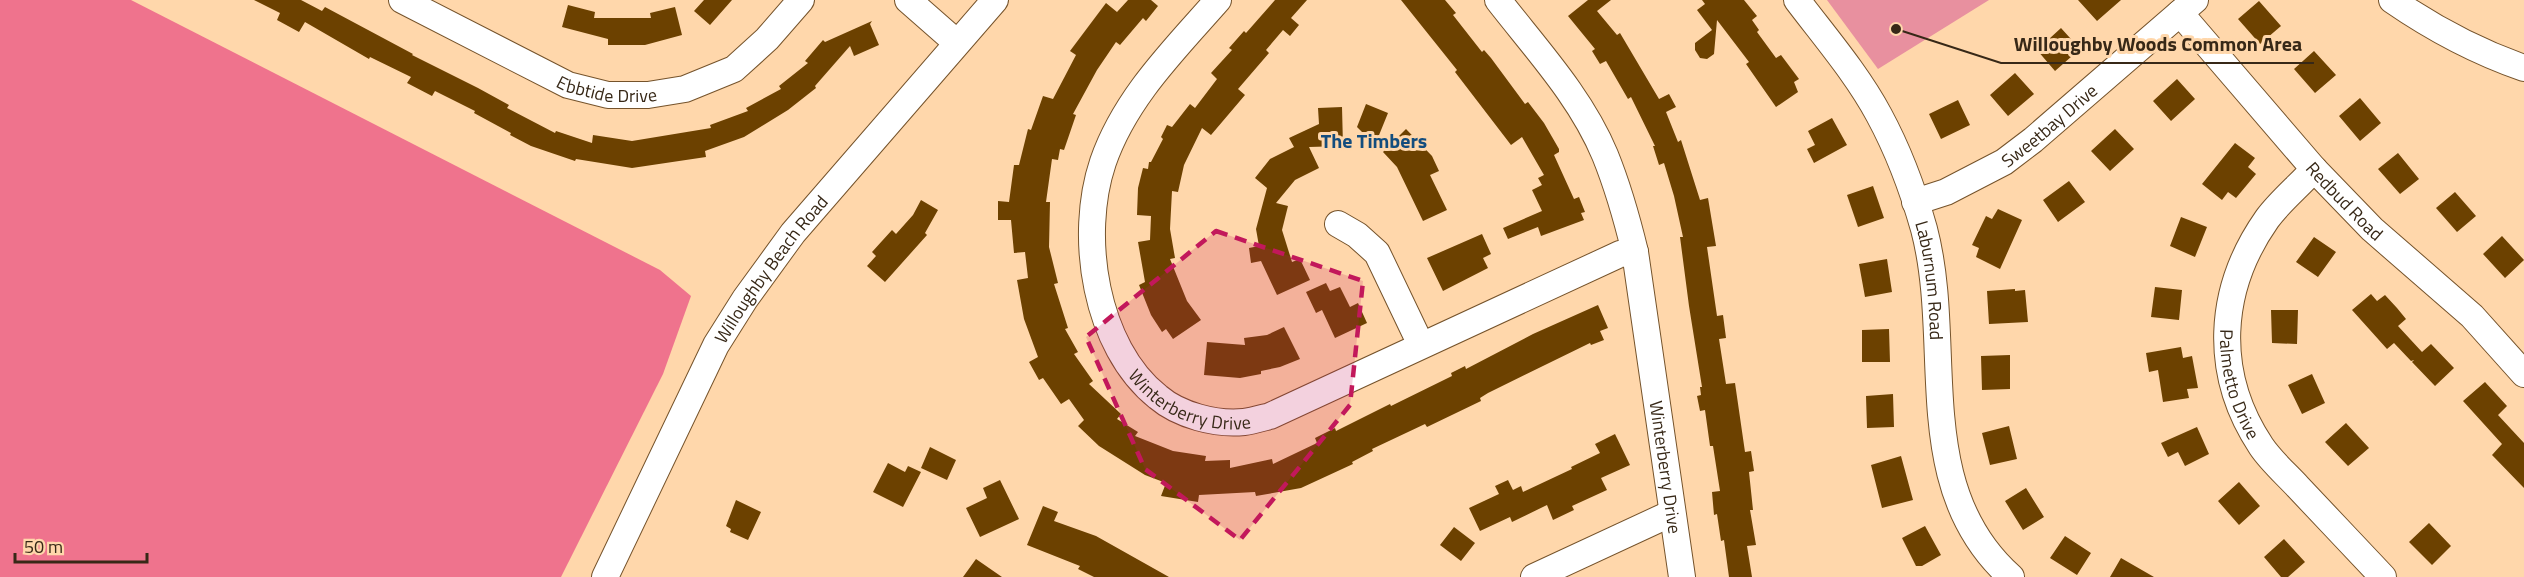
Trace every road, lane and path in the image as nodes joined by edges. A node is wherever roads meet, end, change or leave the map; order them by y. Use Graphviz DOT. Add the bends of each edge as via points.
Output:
graph roads {
  1 [pos="402,0"];
  2 [pos="801,0"];
  3 [pos="908,0"];
  4 [pos="995,0"];
  5 [pos="1218,0"];
  6 [pos="1797,0"];
  7 [pos="2392,0"];
  8 [pos="1508,4"];
  9 [pos="2188,7"];
  10 [pos="957,43"];
  11 [pos="2524,68"];
  12 [pos="2314,169"];
  13 [pos="1915,202"];
  14 [pos="1338,224"];
  15 [pos="1635,252"];
  16 [pos="1421,345"];
  17 [pos="2524,374"];
  18 [pos="1672,513"];
  19 [pos="605,577"];
  20 [pos="1534,577"];
  21 [pos="1682,577"];
  22 [pos="2012,577"];
  23 [pos="2383,577"];
  1 -- 2 [label="street, Ebbtide Drive" via="568,85 608,95 648,95 685,89 734,69"];
  3 -- 10 [label="street"];
  4 -- 10 [label="street, Willoughby Beach Road"];
  5 -- 16 [label="street, Winterberry Drive" via="1134,98 1102,164 1093,214 1095,274 1107,319 1126,363 1159,399 1213,420 1242,422 1270,416"];
  6 -- 13 [label="street, Laburnum Road" via="1879,114"];
  7 -- 11 [label="street" via="2432,28"];
  8 -- 15 [label="street, Winterberry Drive" via="1600,146 1623,204"];
  9 -- 12 [label="street, Redbud Road"];
  9 -- 13 [label="street, Sweetbay Drive" via="2004,162 1946,192"];
  10 -- 19 [label="street, Willoughby Beach Road" via="793,233 745,299 716,345"];
  12 -- 17 [label="street, Redbud Road" via="2372,229 2472,316"];
  12 -- 23 [label="street, Palmetto Drive" via="2267,218 2247,252 2234,284 2228,314 2228,359 2237,399 2262,448"];
  13 -- 22 [label="street, Laburnum Road" via="1924,231 1935,303 1943,445 1950,478 1963,514 1985,548"];
  14 -- 16 [label="street" via="1377,253"];
  15 -- 16 [label="street, Winterberry Drive" via="1620,254"];
  15 -- 18 [label="street, Winterberry Drive"];
  18 -- 20 [label="street"];
  18 -- 21 [label="street, Winterberry Drive"];
}
